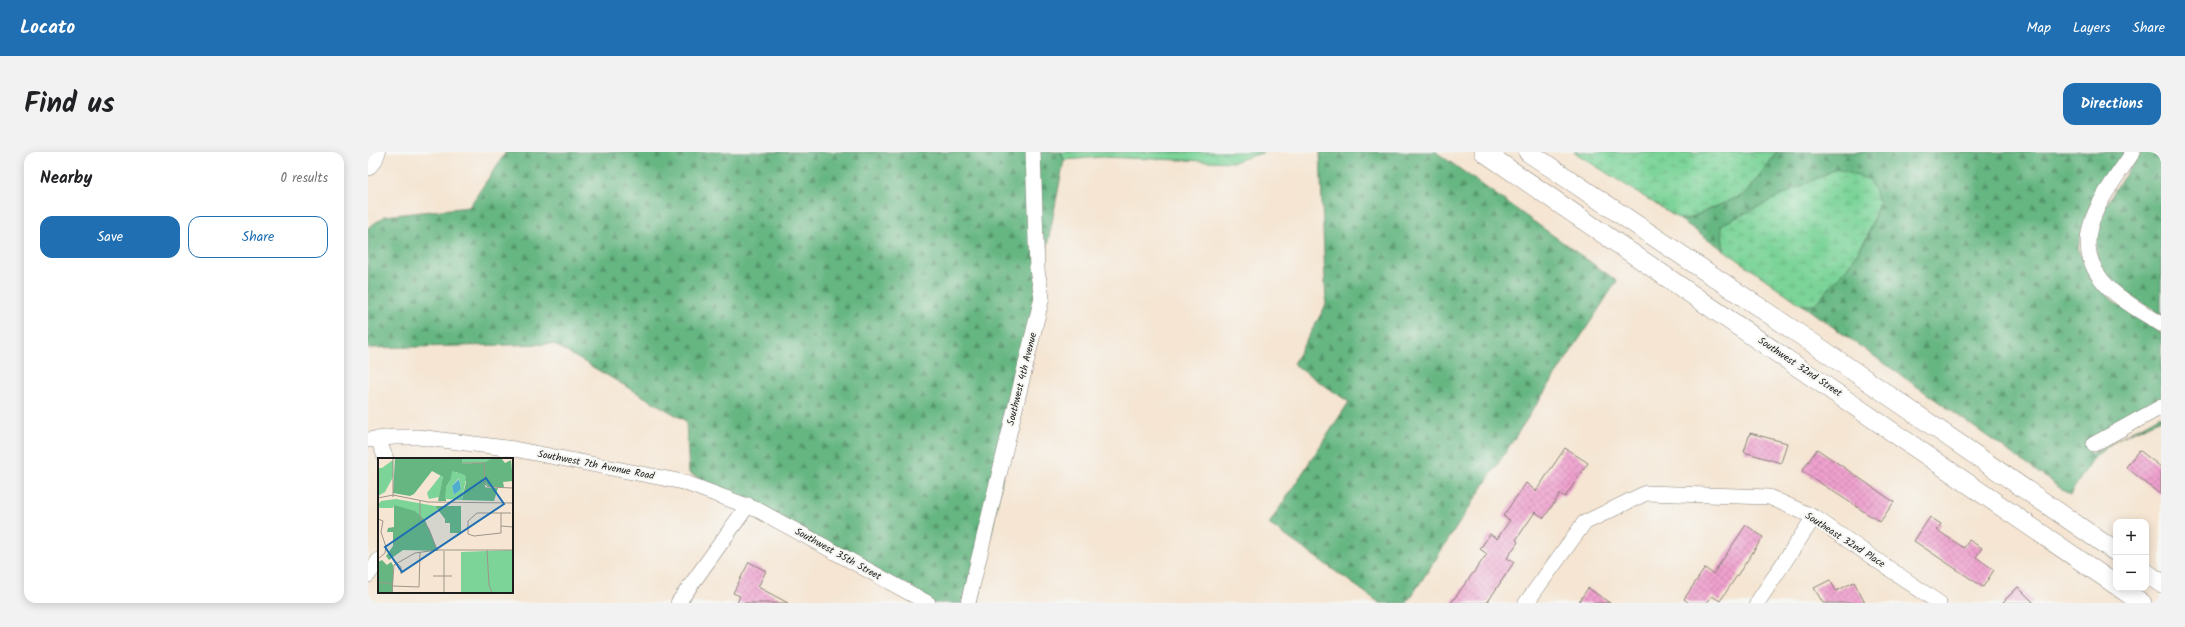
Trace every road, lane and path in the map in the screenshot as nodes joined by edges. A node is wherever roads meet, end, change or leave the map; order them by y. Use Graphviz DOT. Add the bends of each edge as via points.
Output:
graph roads {
  1 [pos="378,152"];
  2 [pos="1032,152"];
  3 [pos="1484,152"];
  4 [pos="1528,152"];
  5 [pos="2133,152"];
  6 [pos="368,168"];
  7 [pos="2161,324"];
  8 [pos="2161,407"];
  9 [pos="373,440"];
  10 [pos="2094,444"];
  11 [pos="385,458"];
  12 [pos="748,506"];
  13 [pos="1814,517"];
  14 [pos="2113,550"];
  15 [pos="378,561"];
  16 [pos="368,575"];
  17 [pos="2149,575"];
  18 [pos="2113,583"];
  19 [pos="2161,583"];
  20 [pos="2124,591"];
  21 [pos="678,603"];
  22 [pos="928,603"];
  23 [pos="968,603"];
  24 [pos="1526,603"];
  25 [pos="1757,603"];
  26 [pos="1939,603"];
  27 [pos="2142,603"];
  1 -- 6 [label="street"];
  2 -- 23 [label="street, Southwest 4th Avenue" via="1037,270 1042,297"];
  3 -- 18 [label="main road, Southwest 32nd Street"];
  4 -- 14 [label="main road" via="1820,348"];
  5 -- 7 [label="street" via="2094,212 2087,234 2087,248 2099,276 2111,290"];
  8 -- 10 [label="street"];
  9 -- 11 [label="street"];
  9 -- 12 [label="street, Southwest 7th Avenue Road" via="418,437 514,449 684,482"];
  12 -- 21 [label="street"];
  12 -- 22 [label="street, Southwest 35th Street"];
  13 -- 24 [label="street, Southeast 32nd Place" via="1769,497 1646,493 1584,523"];
  13 -- 25 [label="street"];
  13 -- 26 [label="street, Southeast 32nd Place"];
  15 -- 16 [label="street"];
  17 -- 19 [label="main road"];
  20 -- 27 [label="main road"];
}
